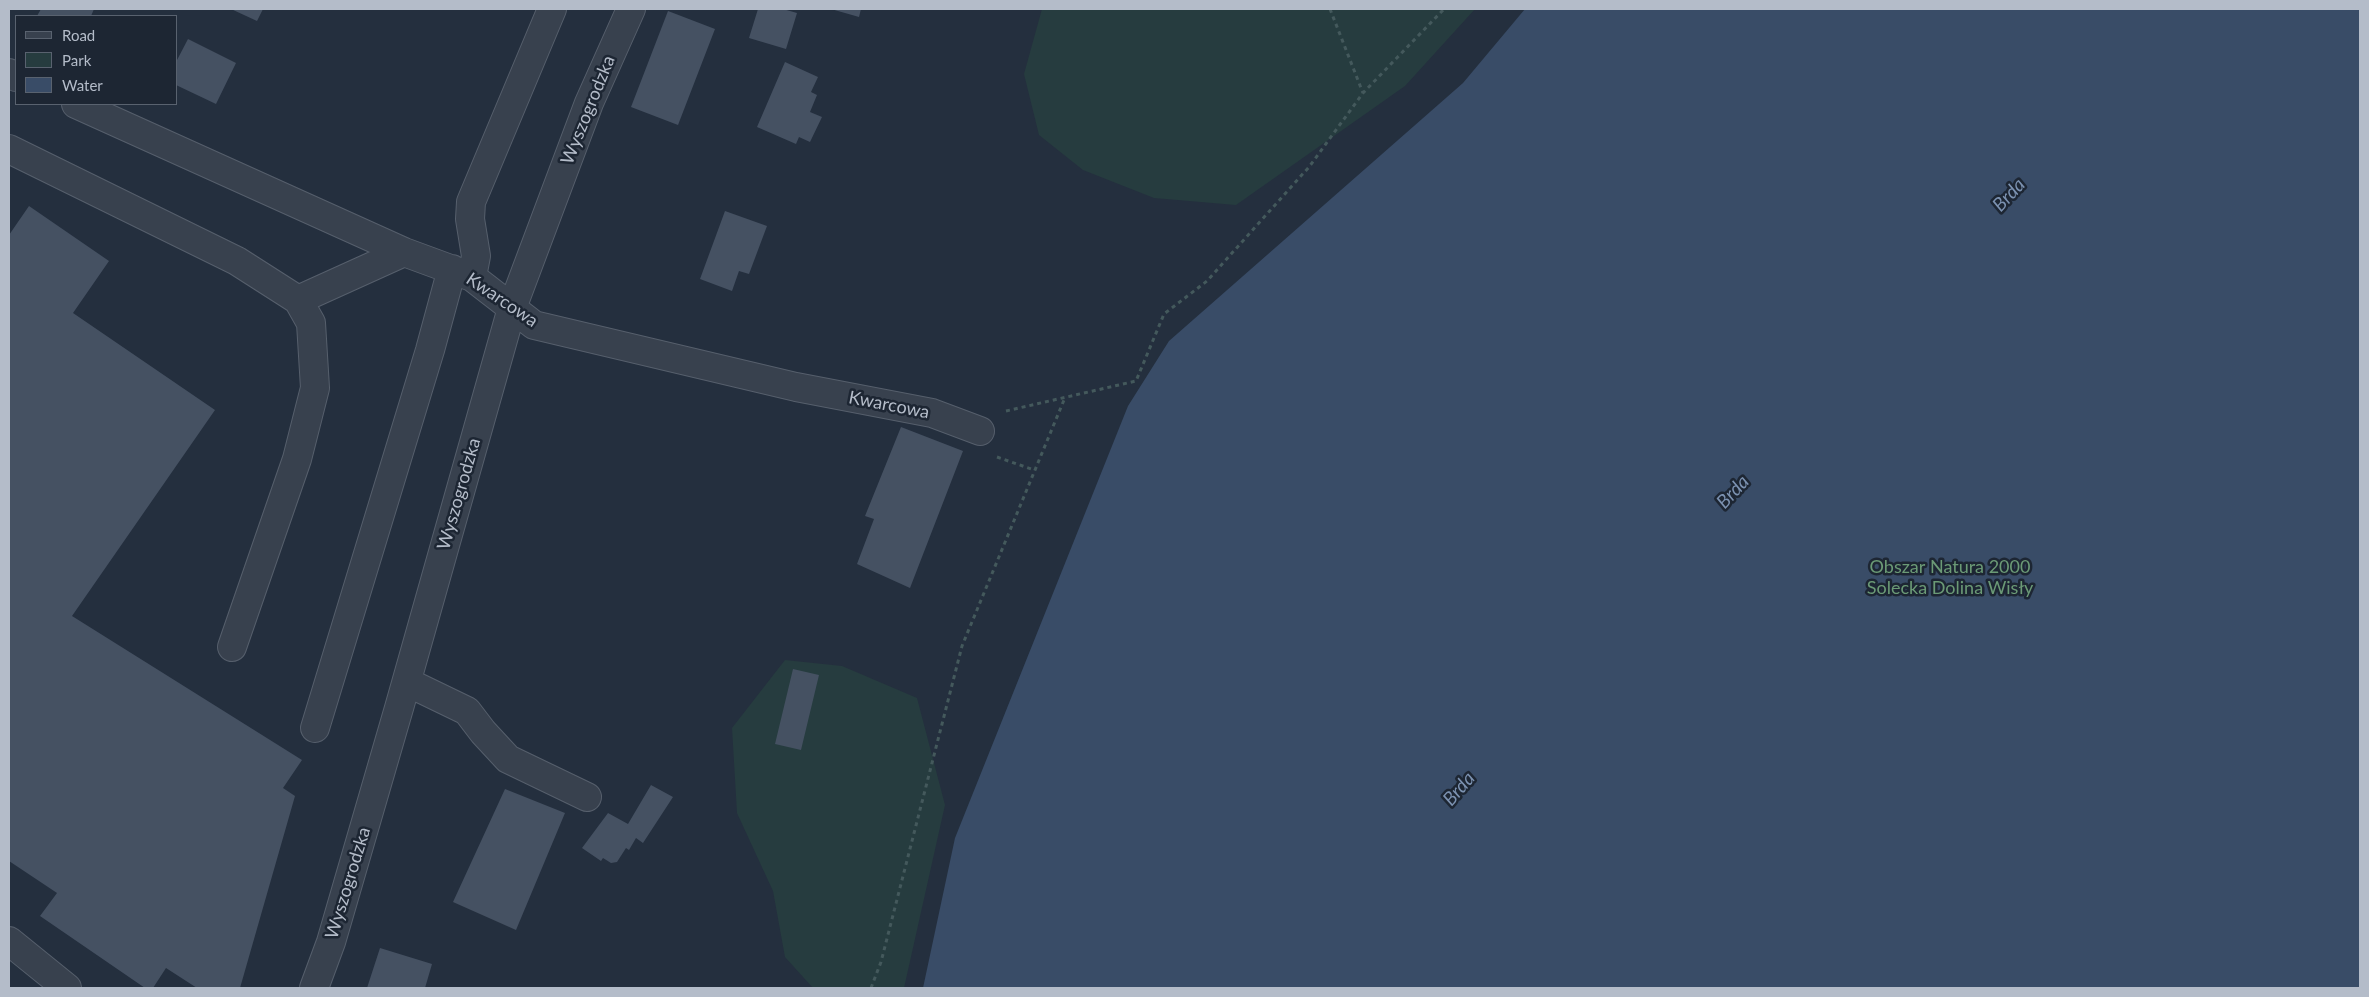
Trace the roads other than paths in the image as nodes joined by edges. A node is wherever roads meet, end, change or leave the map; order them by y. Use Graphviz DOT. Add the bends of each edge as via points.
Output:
graph roads {
  1 [pos="552,9"];
  2 [pos="631,9"];
  3 [pos="78,105"];
  4 [pos="9,149"];
  5 [pos="404,252"];
  6 [pos="462,273"];
  7 [pos="298,300"];
  8 [pos="512,308"];
  9 [pos="980,431"];
  10 [pos="232,648"];
  11 [pos="407,682"];
  12 [pos="315,728"];
  13 [pos="587,797"];
  14 [pos="9,942"];
  15 [pos="67,988"];
  16 [pos="314,988"];
  1 -- 6 [label="street" via="471,202 470,219 476,256"];
  2 -- 8 [label="street, Wyszogrodzka" via="589,103"];
  3 -- 5 [label="street, Kwarcowa"];
  4 -- 7 [label="street" via="237,261"];
  5 -- 6 [label="street, Kwarcowa"];
  5 -- 7 [label="street"];
  6 -- 8 [label="street, Kwarcowa"];
  6 -- 12 [label="street" via="430,350"];
  7 -- 10 [label="street" via="311,323 314,388 297,459"];
  8 -- 9 [label="street, Kwarcowa" via="534,325 796,387 932,413"];
  8 -- 11 [label="street, Wyszogrodzka"];
  11 -- 13 [label="street" via="467,711 508,760"];
  11 -- 16 [label="street, Wyszogrodzka" via="331,942"];
  14 -- 15 [label="street"];
}
